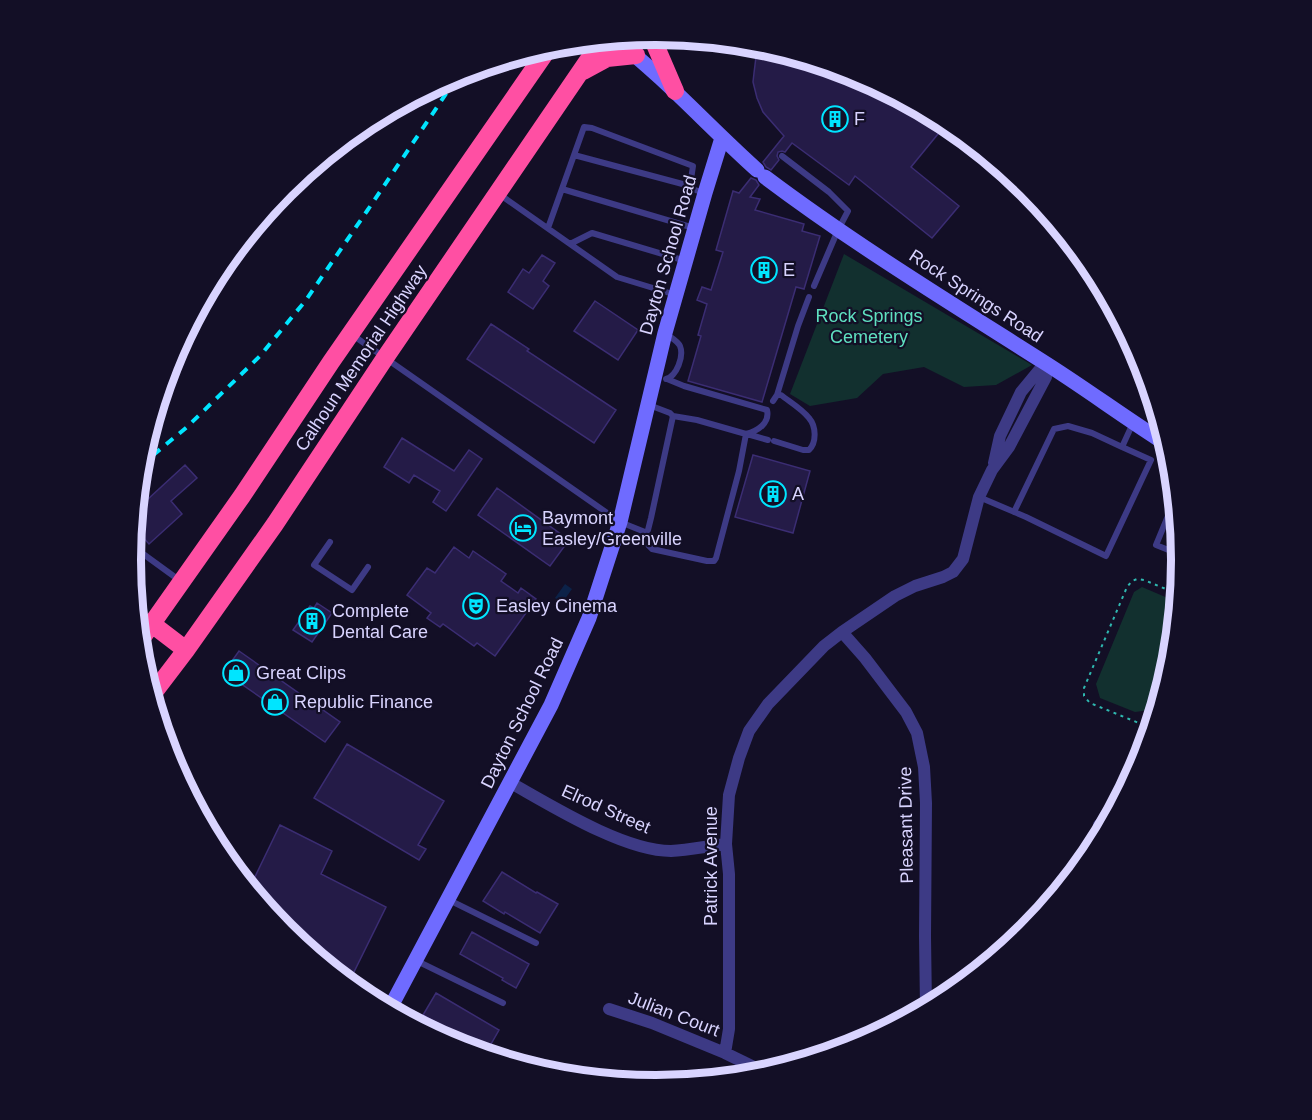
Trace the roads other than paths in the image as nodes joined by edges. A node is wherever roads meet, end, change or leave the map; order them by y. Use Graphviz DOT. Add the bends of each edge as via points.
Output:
graph roads {
  1 [pos="655,45"];
  2 [pos="624,46"];
  3 [pos="596,48"];
  4 [pos="636,55"];
  5 [pos="541,59"];
  6 [pos="579,74"];
  7 [pos="675,91"];
  8 [pos="722,138"];
  9 [pos="574,155"];
  10 [pos="782,156"];
  11 [pos="690,186"];
  12 [pos="562,189"];
  13 [pos="498,193"];
  14 [pos="705,193"];
  15 [pos="548,228"];
  16 [pos="695,229"];
  17 [pos="838,230"];
  18 [pos="570,244"];
  19 [pos="686,261"];
  20 [pos="814,286"];
  21 [pos="676,295"];
  22 [pos="809,297"];
  23 [pos="351,334"];
  24 [pos="385,358"];
  25 [pos="1045,363"];
  26 [pos="660,377"];
  27 [pos="774,401"];
  28 [pos="648,405"];
  29 [pos="673,416"];
  30 [pos="1133,422"];
  31 [pos="1154,429"];
  32 [pos="746,434"];
  33 [pos="1122,447"];
  34 [pos="979,496"];
  35 [pos="1014,512"];
  36 [pos="1169,514"];
  37 [pos="620,522"];
  38 [pos="645,532"];
  39 [pos="330,542"];
  40 [pos="1171,550"];
  41 [pos="141,552"];
  42 [pos="368,567"];
  43 [pos="182,582"];
  44 [pos="144,622"];
  45 [pos="842,632"];
  46 [pos="186,650"];
  47 [pos="158,687"];
  48 [pos="511,783"];
  49 [pos="726,844"];
  50 [pos="448,899"];
  51 [pos="536,943"];
  52 [pos="416,961"];
  53 [pos="926,998"];
  54 [pos="393,1003"];
  55 [pos="503,1003"];
  56 [pos="609,1009"];
  57 [pos="724,1053"];
  58 [pos="751,1066"];
  1 -- 7 [label="highway"];
  2 -- 4 [label="street, Rock Springs Road"];
  3 -- 6 [label="highway, Calhoun Memorial Highway"];
  4 -- 6 [label="highway" via="607,58"];
  4 -- 7 [label="street, Rock Springs Road"];
  5 -- 23 [label="highway, Calhoun Memorial Highway"];
  6 -- 13 [label="highway, Calhoun Memorial Highway"];
  7 -- 8 [label="street, Rock Springs Road"];
  8 -- 14 [label="street, Dayton School Road"];
  8 -- 17 [label="street, Rock Springs Road" via="761,174"];
  9 -- 11 [label="lane"];
  9 -- 11 [label="lane" via="584,127 592,128 693,166"];
  9 -- 12 [label="lane"];
  10 -- 17 [label="lane" via="848,211"];
  11 -- 14 [label="lane"];
  12 -- 15 [label="lane"];
  12 -- 16 [label="lane"];
  13 -- 15 [label="lane"];
  13 -- 24 [label="highway, Calhoun Memorial Highway"];
  14 -- 16 [label="street, Dayton School Road"];
  15 -- 18 [label="lane"];
  16 -- 19 [label="street, Dayton School Road"];
  17 -- 20 [label="lane"];
  17 -- 25 [label="street, Rock Springs Road"];
  18 -- 19 [label="lane" via="592,233"];
  18 -- 21 [label="lane" via="617,277"];
  19 -- 21 [label="street, Dayton School Road"];
  21 -- 26 [label="street, Dayton School Road" via="665,333"];
  22 -- 27 [label="lane"];
  23 -- 24 [label="lane"];
  23 -- 43 [label="highway, Calhoun Memorial Highway"];
  24 -- 37 [label="lane"];
  24 -- 46 [label="highway, Calhoun Memorial Highway"];
  25 -- 30 [label="street, Rock Springs Road"];
  25 -- 34 [label="street, Patrick Avenue" via="1046,377"];
  26 -- 27 [label="lane" via="694,388"];
  26 -- 28 [label="street, Dayton School Road"];
  27 -- 32 [label="lane" via="766,421"];
  27 -- 32 [label="lane" via="809,418 813,446 803,450"];
  28 -- 29 [label="lane"];
  28 -- 37 [label="street, Dayton School Road"];
  29 -- 32 [label="lane"];
  29 -- 38 [label="lane"];
  30 -- 31 [label="street, Rock Springs Road"];
  30 -- 33 [label="lane"];
  32 -- 38 [label="lane" via="714,561 652,549 647,545"];
  33 -- 35 [label="lane" via="1076,428 1054,429"];
  33 -- 35 [label="lane" via="1151,460 1106,556"];
  34 -- 35 [label="lane"];
  34 -- 45 [label="street, Patrick Avenue" via="963,560 953,572 895,596"];
  36 -- 40 [label="lane" via="1156,544"];
  37 -- 38 [label="lane"];
  37 -- 48 [label="street, Dayton School Road" via="589,618"];
  39 -- 42 [label="lane" via="314,565 352,590"];
  41 -- 43 [label="lane"];
  43 -- 44 [label="highway, Calhoun Memorial Highway"];
  44 -- 46 [label="highway"];
  45 -- 49 [label="street, Patrick Avenue" via="775,696 749,731 729,795"];
  45 -- 53 [label="street, Pleasant Drive" via="906,712 917,733 926,803"];
  46 -- 47 [label="highway, Calhoun Memorial Highway"];
  48 -- 49 [label="street, Elrod Street" via="601,831 649,849 671,851"];
  48 -- 50 [label="street, Dayton School Road"];
  49 -- 57 [label="street, Patrick Avenue" via="729,1029"];
  50 -- 51 [label="lane"];
  50 -- 52 [label="street, Dayton School Road"];
  52 -- 54 [label="street, Dayton School Road"];
  52 -- 55 [label="lane"];
  56 -- 57 [label="street, Julian Court"];
  57 -- 58 [label="street"];
}
